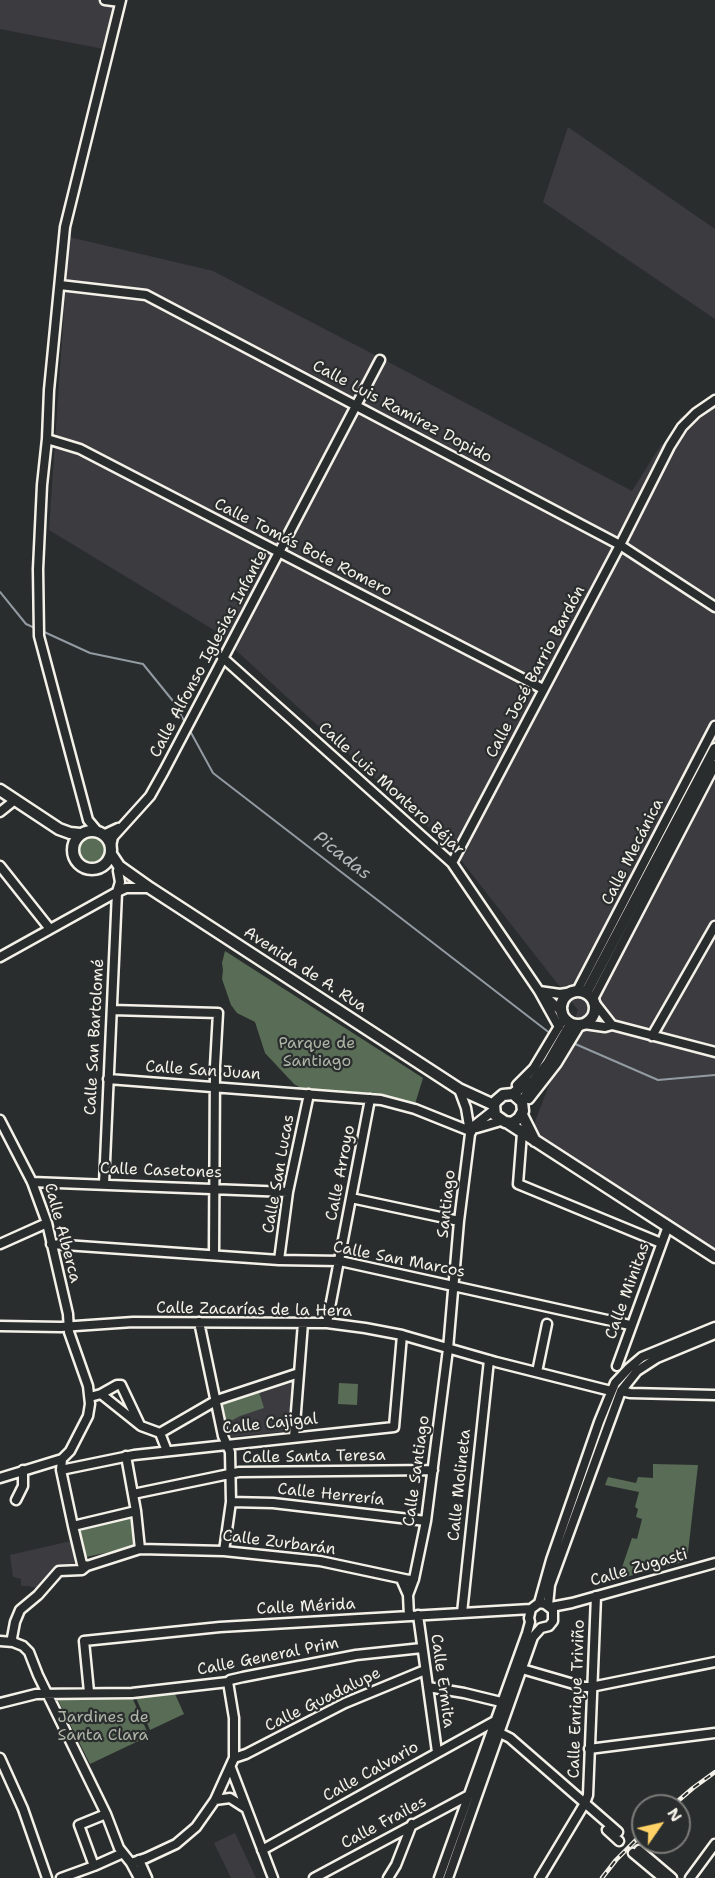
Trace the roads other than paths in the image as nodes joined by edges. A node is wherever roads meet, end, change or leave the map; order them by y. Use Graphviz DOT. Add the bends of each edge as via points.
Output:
graph roads {
  1 [pos="105,0"];
  2 [pos="120,1"];
  3 [pos="60,285"];
  4 [pos="380,360"];
  5 [pos="715,400"];
  6 [pos="357,405"];
  7 [pos="47,439"];
  8 [pos="620,544"];
  9 [pos="279,553"];
  10 [pos="715,607"];
  11 [pos="222,657"];
  12 [pos="543,689"];
  13 [pos="715,726"];
  14 [pos="715,749"];
  15 [pos="715,765"];
  16 [pos="0,790"];
  17 [pos="15,800"];
  18 [pos="0,812"];
  19 [pos="87,820"];
  20 [pos="121,826"];
  21 [pos="59,829"];
  22 [pos="100,833"];
  23 [pos="82,834"];
  24 [pos="73,847"];
  25 [pos="111,850"];
  26 [pos="453,863"];
  27 [pos="0,866"];
  28 [pos="103,866"];
  29 [pos="118,871"];
  30 [pos="134,877"];
  31 [pos="126,888"];
  32 [pos="150,888"];
  33 [pos="117,892"];
  34 [pos="715,926"];
  35 [pos="50,929"];
  36 [pos="0,956"];
  37 [pos="539,991"];
  38 [pos="584,995"];
  39 [pos="112,1010"];
  40 [pos="612,1025"];
  41 [pos="566,1030"];
  42 [pos="652,1036"];
  43 [pos="715,1052"];
  44 [pos="108,1079"];
  45 [pos="533,1082"];
  46 [pos="215,1087"];
  47 [pos="459,1089"];
  48 [pos="309,1094"];
  49 [pos="508,1094"];
  50 [pos="370,1099"];
  51 [pos="494,1108"];
  52 [pos="522,1108"];
  53 [pos="0,1120"];
  54 [pos="505,1122"];
  55 [pos="470,1132"];
  56 [pos="522,1133"];
  57 [pos="535,1141"];
  58 [pos="32,1182"];
  59 [pos="104,1184"];
  60 [pos="214,1188"];
  61 [pos="288,1192"];
  62 [pos="351,1198"];
  63 [pos="459,1221"];
  64 [pos="47,1223"];
  65 [pos="668,1226"];
  66 [pos="662,1243"];
  67 [pos="0,1244"];
  68 [pos="51,1244"];
  69 [pos="214,1256"];
  70 [pos="715,1257"];
  71 [pos="279,1260"];
  72 [pos="340,1261"];
  73 [pos="454,1286"];
  74 [pos="199,1322"];
  75 [pos="303,1323"];
  76 [pos="327,1323"];
  77 [pos="547,1324"];
  78 [pos="630,1325"];
  79 [pos="0,1326"];
  80 [pos="68,1326"];
  81 [pos="715,1327"];
  82 [pos="715,1334"];
  83 [pos="402,1335"];
  84 [pos="448,1349"];
  85 [pos="489,1360"];
  86 [pos="617,1366"];
  87 [pos="299,1372"];
  88 [pos="537,1372"];
  89 [pos="611,1391"];
  90 [pos="621,1391"];
  91 [pos="100,1394"];
  92 [pos="715,1395"];
  93 [pos="90,1397"];
  94 [pos="217,1400"];
  95 [pos="141,1426"];
  96 [pos="160,1433"];
  97 [pos="294,1437"];
  98 [pos="226,1444"];
  99 [pos="70,1451"];
  100 [pos="167,1451"];
  101 [pos="126,1456"];
  102 [pos="62,1459"];
  103 [pos="73,1467"];
  104 [pos="23,1470"];
  105 [pos="60,1470"];
  106 [pos="433,1470"];
  107 [pos="231,1474"];
  108 [pos="0,1478"];
  109 [pos="133,1494"];
  110 [pos="15,1500"];
  111 [pos="231,1502"];
  112 [pos="136,1511"];
  113 [pos="426,1521"];
  114 [pos="73,1526"];
  115 [pos="140,1549"];
  116 [pos="224,1551"];
  117 [pos="715,1563"];
  118 [pos="87,1566"];
  119 [pos="401,1579"];
  120 [pos="414,1579"];
  121 [pos="408,1595"];
  122 [pos="596,1596"];
  123 [pos="538,1603"];
  124 [pos="572,1603"];
  125 [pos="549,1606"];
  126 [pos="531,1609"];
  127 [pos="462,1613"];
  128 [pos="413,1616"];
  129 [pos="554,1617"];
  130 [pos="530,1622"];
  131 [pos="541,1628"];
  132 [pos="0,1641"];
  133 [pos="13,1642"];
  134 [pos="422,1648"];
  135 [pos="715,1662"];
  136 [pos="522,1669"];
  137 [pos="425,1670"];
  138 [pos="228,1682"];
  139 [pos="428,1687"];
  140 [pos="591,1688"];
  141 [pos="89,1692"];
  142 [pos="47,1694"];
  143 [pos="501,1702"];
  144 [pos="0,1703"];
  145 [pos="495,1721"];
  146 [pos="500,1733"];
  147 [pos="715,1733"];
  148 [pos="589,1749"];
  149 [pos="437,1752"];
  150 [pos="0,1758"];
  151 [pos="234,1758"];
  152 [pos="231,1768"];
  153 [pos="469,1795"];
  154 [pos="215,1800"];
  155 [pos="583,1805"];
  156 [pos="246,1810"];
  157 [pos="106,1814"];
  158 [pos="412,1824"];
  159 [pos="619,1837"];
  160 [pos="715,1844"];
  161 [pos="262,1850"];
  162 [pos="123,1853"];
  163 [pos="135,1862"];
  164 [pos="94,1866"];
  165 [pos="320,1877"];
  166 [pos="47,1878"];
  167 [pos="61,1878"];
  168 [pos="139,1878"];
  169 [pos="147,1878"];
  170 [pos="273,1878"];
  171 [pos="388,1878"];
  172 [pos="439,1878"];
  173 [pos="448,1878"];
  174 [pos="540,1878"];
  175 [pos="663,1878"];
  176 [pos="672,1878"];
  177 [pos="690,1878"];
  1 -- 2 [label="street"];
  2 -- 3 [label="street" via="65,227"];
  3 -- 6 [label="street, Calle Luis Ramírez Dopido" via="146,295"];
  3 -- 7 [label="street"];
  4 -- 6 [label="street, Calle Alfonso Iglesias Infante"];
  5 -- 8 [label="street, Calle José Barrio Bardón" via="682,427"];
  6 -- 8 [label="street, Calle Luis Ramírez Dopido"];
  6 -- 9 [label="street, Calle Alfonso Iglesias Infante"];
  7 -- 9 [label="street, Calle Tomás Bote Romero" via="80,449"];
  7 -- 19 [label="street" via="38,569 39,636"];
  8 -- 10 [label="street, Calle Luis Ramírez Dopido"];
  8 -- 12 [label="street, Calle José Barrio Bardón"];
  9 -- 11 [label="street, Calle Alfonso Iglesias Infante"];
  9 -- 12 [label="street, Calle Tomás Bote Romero"];
  11 -- 20 [label="street, Calle Alfonso Iglesias Infante" via="150,796"];
  11 -- 26 [label="street, Calle Luis Montero Béjar"];
  12 -- 26 [label="street, Calle José Barrio Bardón"];
  13 -- 38 [label="street, Calle Mecánica"];
  14 -- 38 [label="street"];
  15 -- 38 [label="street, Calle Mecánica"];
  16 -- 17 [label="street"];
  17 -- 18 [label="street"];
  17 -- 21 [label="street"];
  19 -- 22 [label="street"];
  19 -- 23 [label="street"];
  20 -- 22 [label="street, Calle Alfonso Iglesias Infante"];
  20 -- 25 [label="street, Calle Alfonso Iglesias Infante" via="113,837"];
  21 -- 23 [label="street"];
  21 -- 24 [label="street"];
  22 -- 23 [label="street"];
  22 -- 25 [label="street"];
  23 -- 24 [label="street"];
  24 -- 28 [label="street" via="76,862 82,867 89,870"];
  25 -- 28 [label="street"];
  25 -- 30 [label="street, Avenida de A. Rua" via="119,866"];
  26 -- 37 [label="street, Calle Luis Montero Béjar"];
  27 -- 35 [label="street"];
  28 -- 29 [label="street, Avenida de A. Rua"];
  29 -- 30 [label="street, Avenida de A. Rua"];
  29 -- 33 [label="street, Calle San Bartolomé"];
  30 -- 31 [label="street"];
  30 -- 32 [label="street, Avenida de A. Rua"];
  31 -- 32 [label="street"];
  31 -- 33 [label="street"];
  32 -- 47 [label="street, Avenida de A. Rua"];
  33 -- 35 [label="street"];
  33 -- 39 [label="street, Calle San Bartolomé"];
  34 -- 42 [label="street"];
  35 -- 36 [label="street"];
  37 -- 38 [label="street"];
  37 -- 41 [label="street, Calle Luis Montero Béjar"];
  37 -- 41 [label="street, Calle Luis Montero Béjar"];
  38 -- 40 [label="street"];
  38 -- 41 [label="street" via="563,1000"];
  38 -- 41 [label="street" via="595,1008 592,1018"];
  39 -- 44 [label="street, Calle San Bartolomé"];
  39 -- 46 [label="street" via="218,1013"];
  40 -- 41 [label="street"];
  40 -- 42 [label="street"];
  41 -- 45 [label="street" via="548,1064"];
  41 -- 49 [label="street"];
  41 -- 52 [label="street" via="544,1082"];
  42 -- 43 [label="street"];
  44 -- 46 [label="street, Calle San Juan"];
  44 -- 59 [label="street, Calle San Bartolomé"];
  45 -- 49 [label="street"];
  45 -- 52 [label="street"];
  46 -- 48 [label="street, Calle San Juan"];
  46 -- 60 [label="street"];
  47 -- 49 [label="street, Avenida de A. Rua"];
  47 -- 51 [label="street, Avenida de A. Rua"];
  47 -- 55 [label="street, Santiago"];
  48 -- 50 [label="street, Calle San Juan"];
  48 -- 61 [label="street, Calle San Lucas"];
  49 -- 51 [label="street" via="499,1097"];
  49 -- 52 [label="street"];
  50 -- 55 [label="street, Calle San Juan" via="415,1109"];
  50 -- 62 [label="street, Calle Arroyo"];
  51 -- 54 [label="street" via="498,1118"];
  51 -- 55 [label="street"];
  52 -- 54 [label="street" via="516,1121"];
  52 -- 57 [label="street"];
  53 -- 58 [label="street, Calle Alberca"];
  54 -- 55 [label="street"];
  54 -- 56 [label="street"];
  55 -- 63 [label="street, Santiago"];
  56 -- 57 [label="street"];
  56 -- 66 [label="street" via="518,1184"];
  57 -- 65 [label="street"];
  58 -- 59 [label="street, Calle Casetones"];
  58 -- 64 [label="street, Calle Alberca"];
  59 -- 60 [label="street, Calle Casetones"];
  60 -- 61 [label="street, Calle Casetones"];
  60 -- 69 [label="street"];
  61 -- 71 [label="street, Calle San Lucas"];
  62 -- 63 [label="street"];
  62 -- 72 [label="street, Calle Arroyo"];
  63 -- 73 [label="street, Santiago"];
  64 -- 67 [label="street"];
  64 -- 68 [label="street, Calle Alberca"];
  65 -- 66 [label="street, Calle Minitas"];
  65 -- 70 [label="street"];
  66 -- 78 [label="street, Calle Minitas"];
  68 -- 69 [label="street, Calle San Marcos"];
  68 -- 80 [label="street, Calle Alberca"];
  69 -- 71 [label="street, Calle San Marcos"];
  71 -- 72 [label="street, Calle San Marcos"];
  72 -- 73 [label="street, Calle San Marcos"];
  72 -- 76 [label="street, Calle Arroyo"];
  73 -- 78 [label="street, Calle San Marcos"];
  73 -- 84 [label="street, Santiago"];
  74 -- 75 [label="street, Calle Zacarías de la Hera"];
  74 -- 80 [label="street, Calle Zacarías de la Hera"];
  74 -- 94 [label="street"];
  75 -- 76 [label="street, Calle Zacarías de la Hera"];
  75 -- 87 [label="street"];
  76 -- 83 [label="street, Calle Zacarías de la Hera"];
  77 -- 88 [label="street"];
  78 -- 86 [label="street, Calle Minitas"];
  79 -- 80 [label="street, Calle Zacarías de la Hera"];
  80 -- 93 [label="street, Calle Alberca"];
  81 -- 89 [label="street" via="642,1358"];
  82 -- 90 [label="street" via="657,1358 638,1371"];
  83 -- 84 [label="street, Calle Zacarías de la Hera"];
  83 -- 97 [label="street, Calle Cajigal" via="394,1427"];
  84 -- 85 [label="street, Calle Zacarías de la Hera"];
  84 -- 106 [label="street, Calle Santiago"];
  85 -- 88 [label="street, Calle Zacarías de la Hera"];
  85 -- 127 [label="street, Calle Molineta"];
  87 -- 94 [label="street"];
  87 -- 97 [label="street"];
  88 -- 89 [label="street, Calle Zacarías de la Hera"];
  89 -- 123 [label="street"];
  90 -- 92 [label="street"];
  90 -- 125 [label="street" via="550,1585"];
  91 -- 93 [label="street"];
  91 -- 95 [label="street"];
  91 -- 95 [label="street" via="117,1385 123,1387"];
  93 -- 99 [label="street" via="87,1416"];
  94 -- 96 [label="street"];
  94 -- 98 [label="street"];
  95 -- 96 [label="street"];
  96 -- 100 [label="street"];
  97 -- 98 [label="street, Calle Cajigal"];
  98 -- 100 [label="street, Calle Cajigal"];
  98 -- 107 [label="street"];
  99 -- 102 [label="street"];
  99 -- 103 [label="street"];
  100 -- 101 [label="street, Calle Cajigal"];
  101 -- 103 [label="street, Calle Cajigal"];
  101 -- 109 [label="street"];
  102 -- 104 [label="street"];
  102 -- 105 [label="street"];
  103 -- 105 [label="street, Calle Cajigal"];
  104 -- 108 [label="street"];
  104 -- 110 [label="street" via="23,1486"];
  105 -- 114 [label="street"];
  106 -- 107 [label="street, Calle Santa Teresa"];
  106 -- 113 [label="street, Calle Santiago"];
  107 -- 109 [label="street, Calle Santa Teresa"];
  107 -- 111 [label="street"];
  109 -- 112 [label="street"];
  111 -- 113 [label="street, Calle Herrería" via="273,1503"];
  111 -- 116 [label="street"];
  112 -- 114 [label="street"];
  112 -- 115 [label="street"];
  113 -- 120 [label="street, Calle Santiago"];
  114 -- 118 [label="street" via="81,1561"];
  115 -- 116 [label="street, Calle Zurbarán"];
  115 -- 118 [label="street, Calle Zurbarán"];
  116 -- 119 [label="street, Calle Zurbarán" via="320,1562"];
  117 -- 122 [label="street, Calle Zugasti"];
  118 -- 133 [label="street, Calle Zurbarán" via="82,1570 59,1571 20,1610"];
  119 -- 120 [label="street, Calle Zurbarán"];
  119 -- 121 [label="street, Calle Santiago"];
  120 -- 121 [label="street, Calle Santiago"];
  121 -- 128 [label="street, Calle Santiago"];
  122 -- 124 [label="street, Calle Zugasti"];
  122 -- 140 [label="street, Calle Enrique Triviño"];
  123 -- 125 [label="street"];
  123 -- 126 [label="street"];
  124 -- 125 [label="street, Calle Zugasti"];
  124 -- 129 [label="street, Calle Zugasti"];
  125 -- 129 [label="street"];
  126 -- 127 [label="street, Calle Mérida"];
  126 -- 130 [label="street"];
  127 -- 128 [label="street, Calle Mérida"];
  128 -- 134 [label="street, Calle Ermita"];
  128 -- 141 [label="street, Calle Mérida" via="220,1627 84,1641"];
  129 -- 131 [label="street" via="549,1626"];
  130 -- 131 [label="street"];
  130 -- 143 [label="street"];
  131 -- 136 [label="street" via="533,1637"];
  132 -- 133 [label="street"];
  133 -- 142 [label="street" via="29,1652"];
  134 -- 137 [label="street, Calle Ermita"];
  134 -- 138 [label="street, Calle General Prim" via="356,1655"];
  135 -- 140 [label="street"];
  136 -- 140 [label="street"];
  136 -- 146 [label="street"];
  137 -- 139 [label="street, Calle Ermita"];
  137 -- 151 [label="street, Calle Guadalupe" via="345,1703"];
  138 -- 141 [label="street, Calle General Prim" via="132,1693"];
  138 -- 151 [label="street" via="234,1718"];
  139 -- 143 [label="street"];
  139 -- 149 [label="street, Calle Ermita"];
  140 -- 148 [label="street, Calle Enrique Triviño"];
  141 -- 142 [label="street, Calle General Prim"];
  142 -- 144 [label="street, Calle General Prim"];
  142 -- 157 [label="street"];
  143 -- 145 [label="street"];
  145 -- 149 [label="street, Calle Calvario"];
  145 -- 153 [label="street"];
  146 -- 155 [label="street"];
  146 -- 173 [label="street"];
  147 -- 148 [label="street"];
  148 -- 155 [label="street, Calle Enrique Triviño" via="588,1795"];
  149 -- 161 [label="street, Calle Calvario"];
  150 -- 166 [label="street"];
  151 -- 152 [label="street"];
  152 -- 154 [label="street"];
  152 -- 156 [label="street"];
  153 -- 158 [label="street, Calle Frailes"];
  153 -- 172 [label="street"];
  154 -- 156 [label="street" via="230,1798"];
  154 -- 163 [label="street" via="196,1827 176,1844"];
  155 -- 159 [label="street"];
  155 -- 174 [label="street"];
  156 -- 161 [label="street"];
  157 -- 162 [label="street"];
  157 -- 164 [label="street" via="79,1825"];
  158 -- 165 [label="street, Calle Frailes"];
  158 -- 171 [label="street"];
  160 -- 177 [label="street"];
  161 -- 170 [label="street"];
  162 -- 163 [label="street"];
  162 -- 164 [label="street"];
  163 -- 168 [label="street"];
  163 -- 169 [label="street"];
  164 -- 167 [label="street"];
  175 -- 176 [label="street" via="636,1851"];
}
